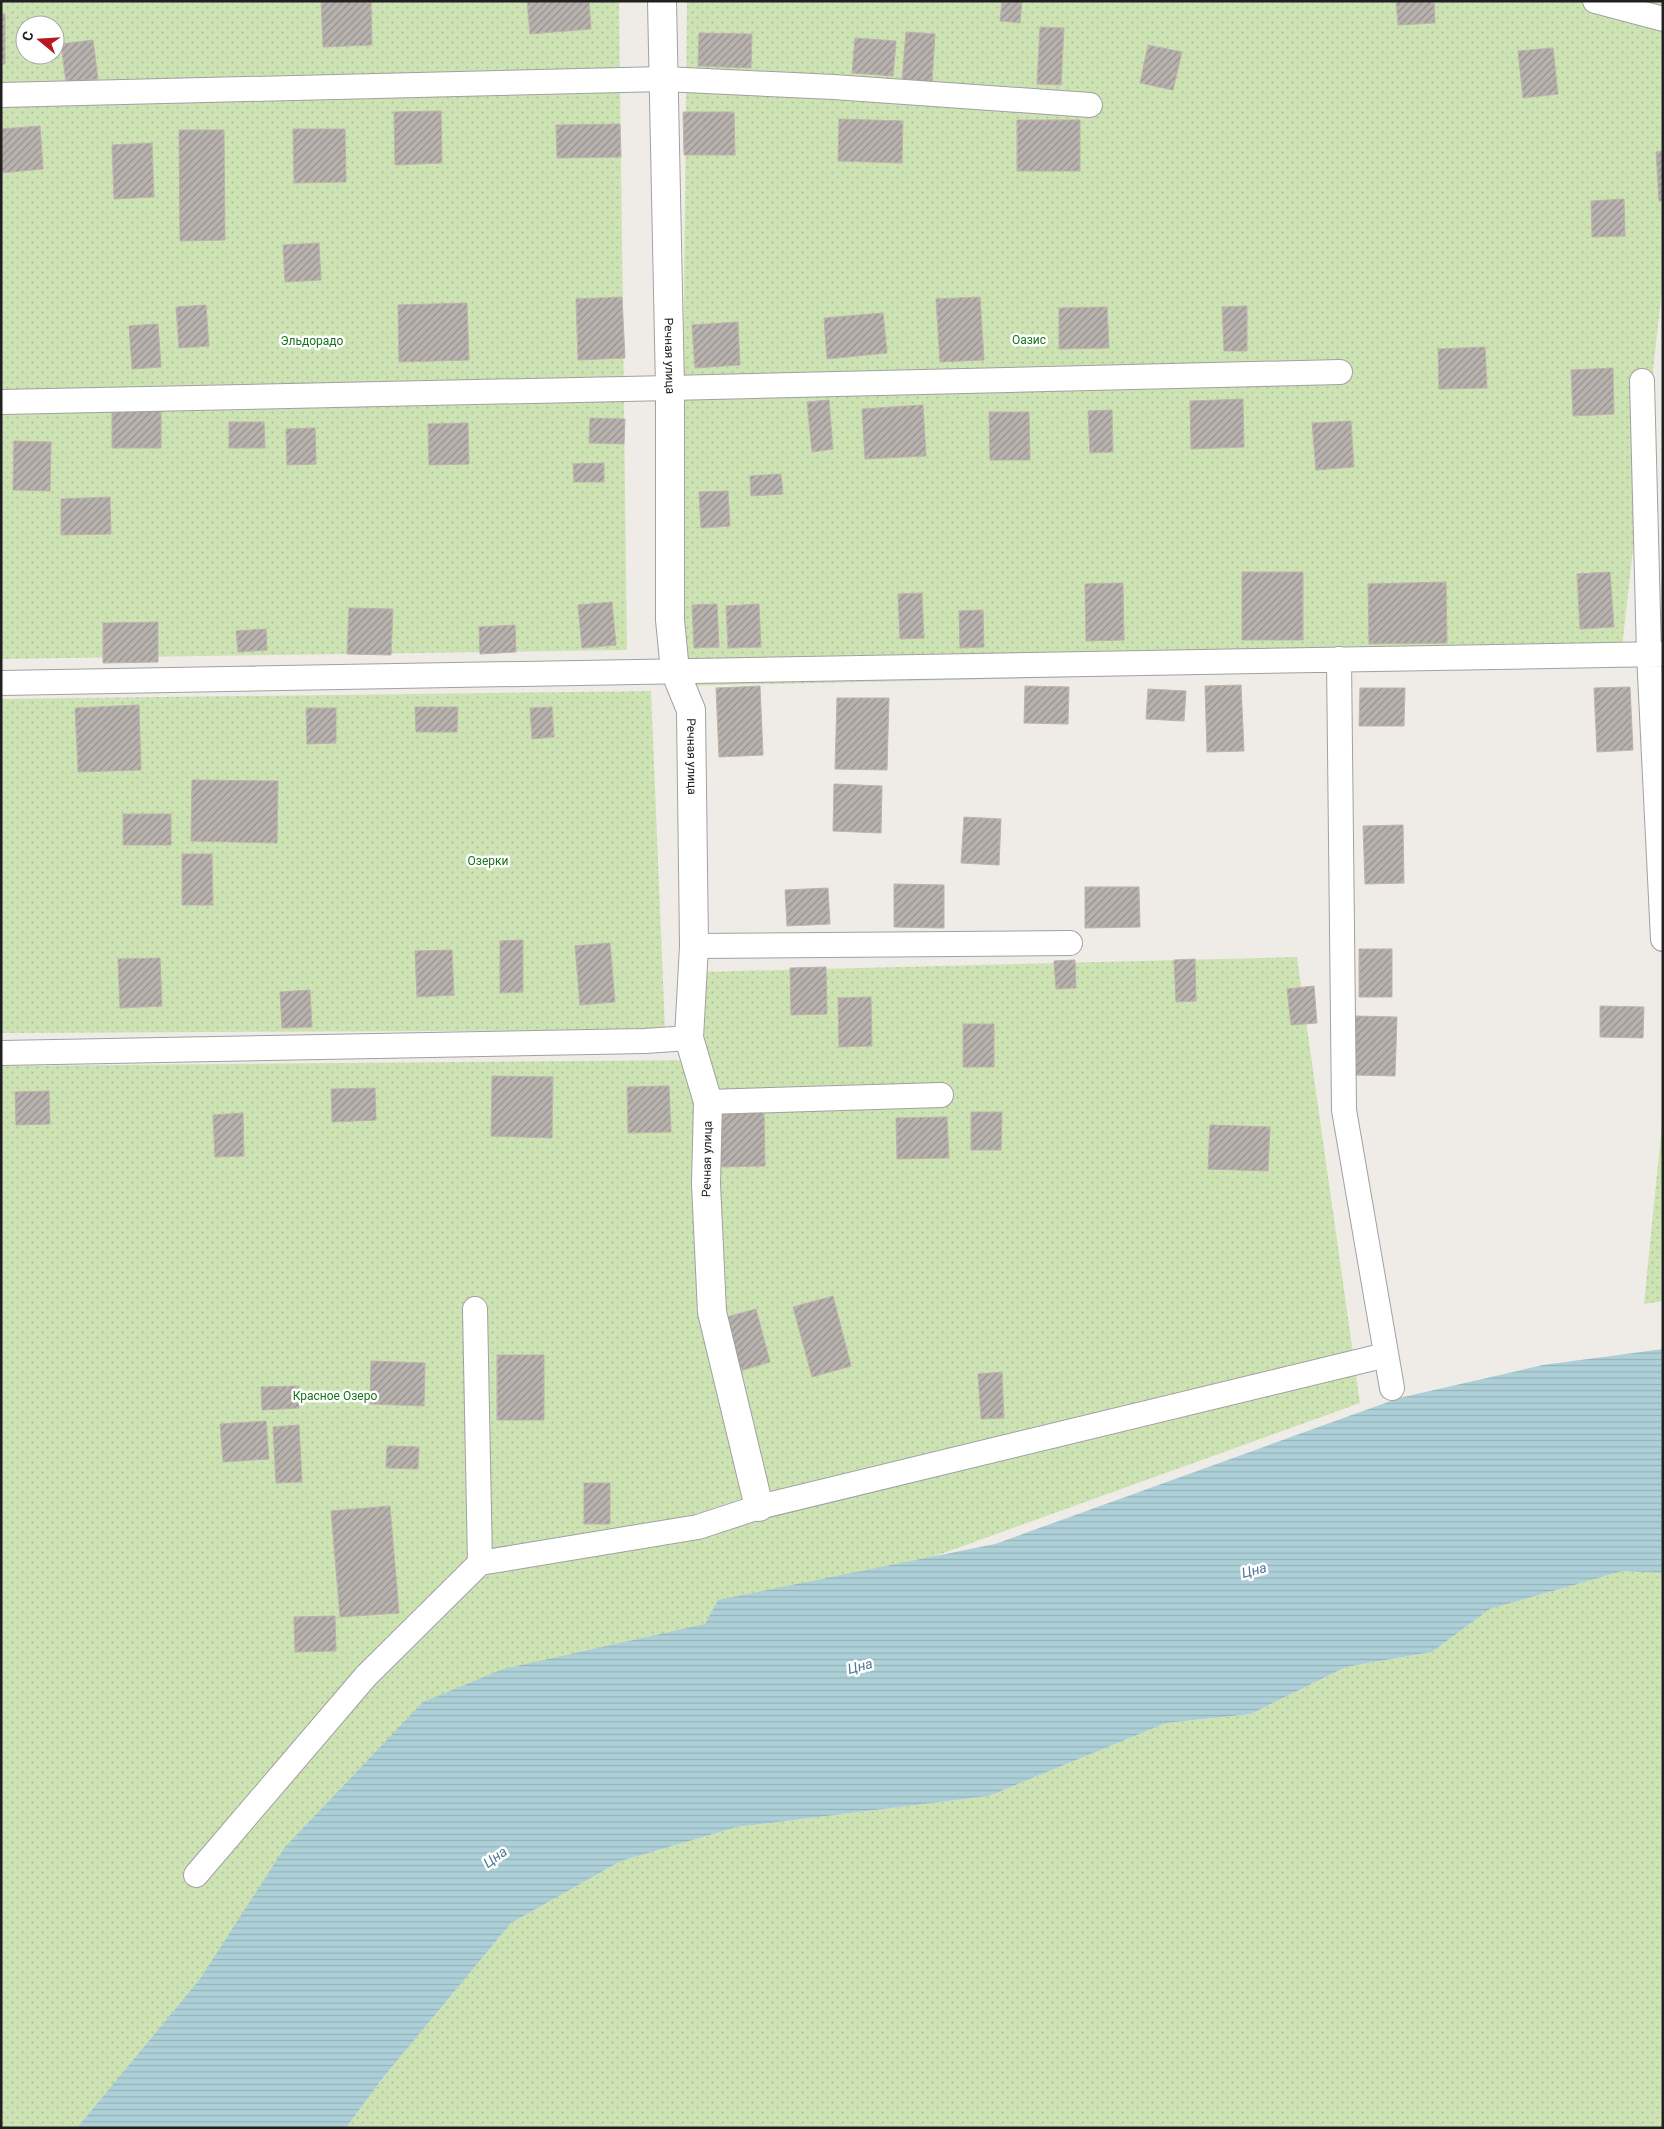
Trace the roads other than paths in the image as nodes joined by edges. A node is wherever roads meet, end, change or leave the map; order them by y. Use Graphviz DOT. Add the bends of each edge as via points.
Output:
graph roads {
  1 [pos="662,1"];
  2 [pos="1595,1"];
  3 [pos="1663,20"];
  4 [pos="664,79"];
  5 [pos="1,95"];
  6 [pos="1090,105"];
  7 [pos="1340,372"];
  8 [pos="1642,381"];
  9 [pos="670,388"];
  10 [pos="1,402"];
  11 [pos="1656,654"];
  12 [pos="1339,659"];
  13 [pos="675,671"];
  14 [pos="1,683"];
  15 [pos="1663,939"];
  16 [pos="1070,942"];
  17 [pos="694,946"];
  18 [pos="689,1038"];
  19 [pos="1,1053"];
  20 [pos="941,1095"];
  21 [pos="708,1102"];
  22 [pos="475,1309"];
  23 [pos="1386,1355"];
  24 [pos="1392,1388"];
  25 [pos="759,1507"];
  26 [pos="480,1562"];
  27 [pos="196,1875"];
  1 -- 4 [label="street, Речная улица"];
  2 -- 3 [label="lane"];
  4 -- 5 [label="lane"];
  4 -- 6 [label="lane"];
  4 -- 9 [label="street, Речная улица"];
  7 -- 9 [label="lane"];
  8 -- 11 [label="lane"];
  9 -- 10 [label="lane"];
  9 -- 13 [label="street, Речная улица" via="670,620"];
  11 -- 12 [label="lane"];
  11 -- 15 [label="lane"];
  12 -- 13 [label="lane"];
  12 -- 23 [label="lane" via="1344,1110"];
  13 -- 14 [label="lane"];
  13 -- 17 [label="street, Речная улица" via="691,710"];
  16 -- 17 [label="lane"];
  17 -- 18 [label="street, Речная улица"];
  18 -- 19 [label="lane"];
  18 -- 21 [label="street, Речная улица"];
  20 -- 21 [label="lane"];
  21 -- 25 [label="street, Речная улица" via="706,1184 712,1312"];
  22 -- 26 [label="lane"];
  23 -- 24 [label="lane"];
  23 -- 25 [label="lane"];
  25 -- 26 [label="lane" via="698,1527"];
  26 -- 27 [label="lane" via="366,1676"];
}
